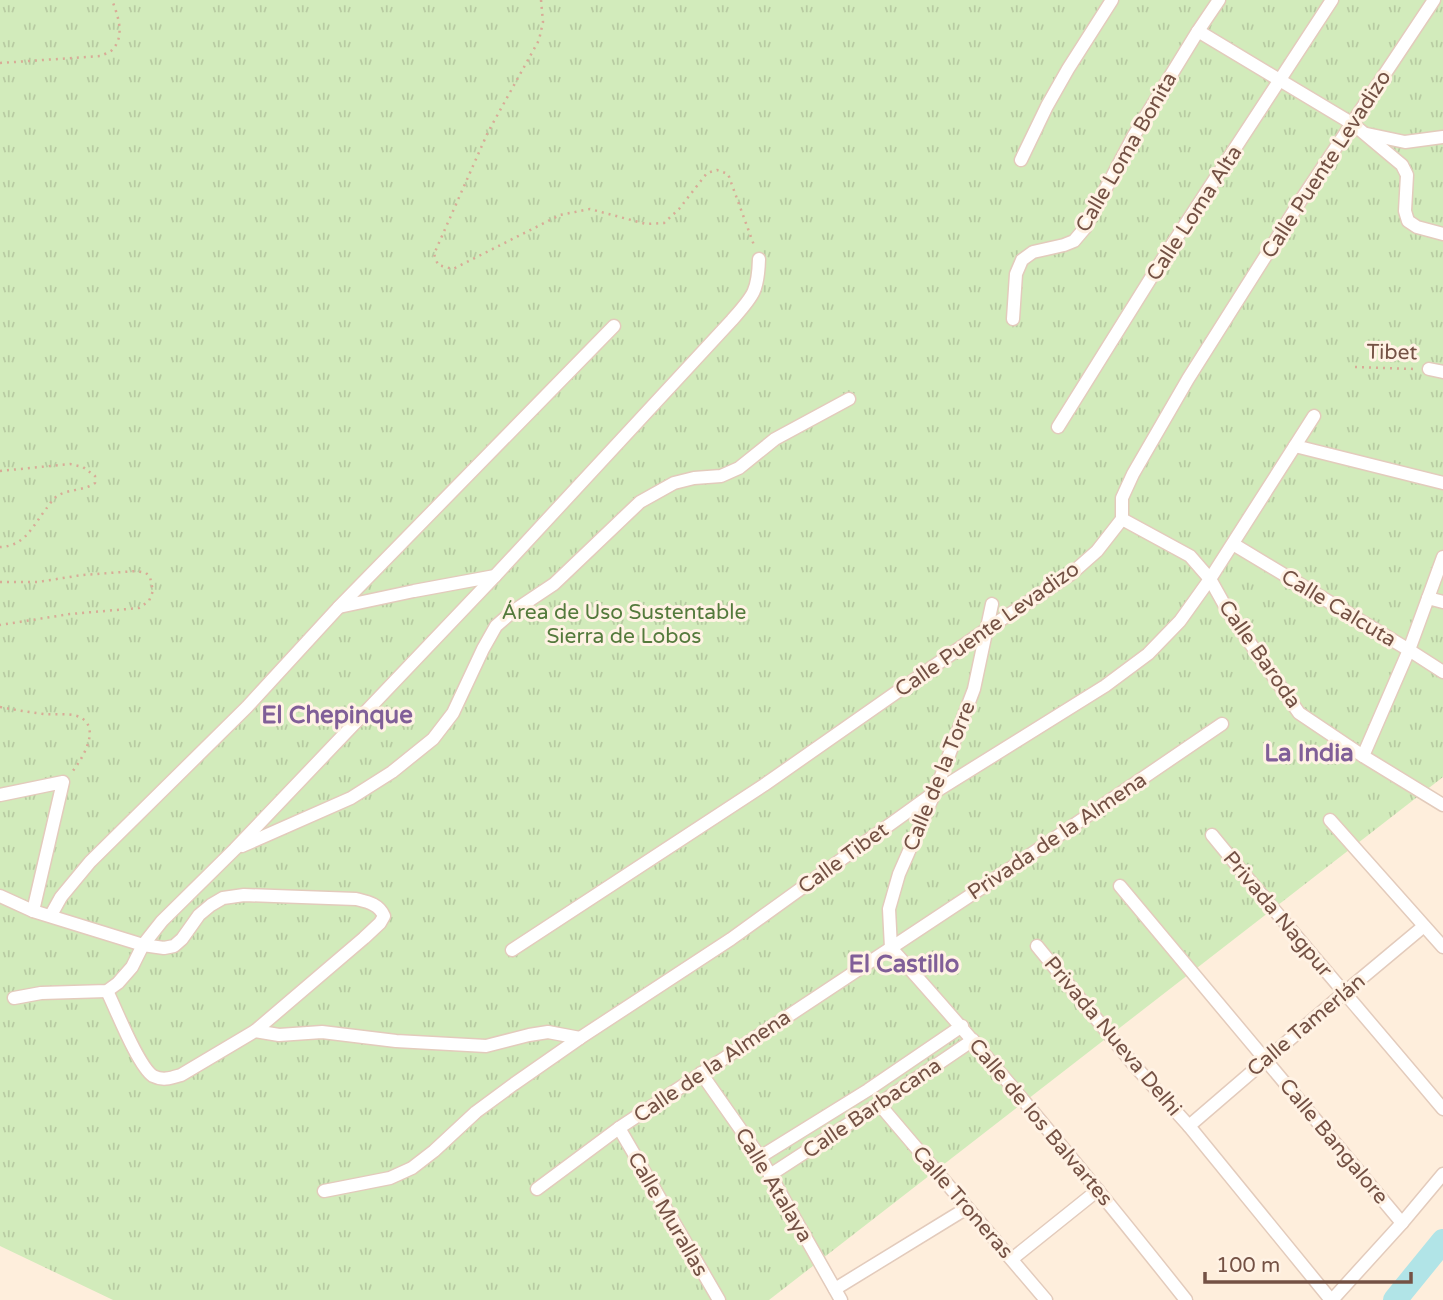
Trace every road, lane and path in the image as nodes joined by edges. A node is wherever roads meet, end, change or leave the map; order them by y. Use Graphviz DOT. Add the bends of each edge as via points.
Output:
graph roads {
  1 [pos="112,0"];
  2 [pos="541,0"];
  3 [pos="1112,0"];
  4 [pos="1219,0"];
  5 [pos="1332,0"];
  6 [pos="1434,0"];
  7 [pos="1198,31"];
  8 [pos="0,64"];
  9 [pos="1280,80"];
  10 [pos="1353,124"];
  11 [pos="1363,133"];
  12 [pos="1443,137"];
  13 [pos="1021,160"];
  14 [pos="1443,234"];
  15 [pos="759,259"];
  16 [pos="1013,319"];
  17 [pos="614,326"];
  18 [pos="1355,368"];
  19 [pos="1429,369"];
  20 [pos="1443,372"];
  21 [pos="849,399"];
  22 [pos="1314,416"];
  23 [pos="1058,427"];
  24 [pos="1295,446"];
  25 [pos="0,471"];
  26 [pos="1443,483"];
  27 [pos="1122,519"];
  28 [pos="1233,544"];
  29 [pos="0,547"];
  30 [pos="1443,557"];
  31 [pos="495,576"];
  32 [pos="1210,579"];
  33 [pos="0,583"];
  34 [pos="1428,598"];
  35 [pos="1443,602"];
  36 [pos="992,604"];
  37 [pos="338,608"];
  38 [pos="0,625"];
  39 [pos="987,629"];
  40 [pos="1409,650"];
  41 [pos="1443,672"];
  42 [pos="0,707"];
  43 [pos="1222,724"];
  44 [pos="1363,756"];
  45 [pos="63,782"];
  46 [pos="935,792"];
  47 [pos="0,795"];
  48 [pos="1443,805"];
  49 [pos="1330,820"];
  50 [pos="1212,835"];
  51 [pos="235,849"];
  52 [pos="1120,886"];
  53 [pos="0,896"];
  54 [pos="33,911"];
  55 [pos="51,915"];
  56 [pos="1424,926"];
  57 [pos="143,945"];
  58 [pos="1037,946"];
  59 [pos="1443,947"];
  60 [pos="891,948"];
  61 [pos="512,950"];
  62 [pos="107,991"];
  63 [pos="1345,992"];
  64 [pos="14,998"];
  65 [pos="962,1026"];
  66 [pos="255,1031"];
  67 [pos="580,1038"];
  68 [pos="973,1040"];
  69 [pos="1265,1060"];
  70 [pos="701,1073"];
  71 [pos="879,1104"];
  72 [pos="1443,1109"];
  73 [pos="1189,1126"];
  74 [pos="618,1128"];
  75 [pos="760,1157"];
  76 [pos="1443,1174"];
  77 [pos="770,1175"];
  78 [pos="537,1189"];
  79 [pos="1098,1190"];
  80 [pos="324,1191"];
  81 [pos="967,1208"];
  82 [pos="1402,1223"];
  83 [pos="1012,1259"];
  84 [pos="838,1294"];
  85 [pos="719,1300"];
  86 [pos="1046,1300"];
  87 [pos="1186,1300"];
  88 [pos="1332,1300"];
  1 -- 8 [label="path" via="120,22 112,51 100,56"];
  2 -- 15 [label="path" via="543,22 538,40 488,132 439,242 434,254 438,265 453,270 560,215 590,209 646,224 664,223 708,173 717,170 728,174"];
  3 -- 13 [label="street" via="1057,88"];
  4 -- 7 [label="street, Calle Loma Bonita"];
  5 -- 9 [label="street, Calle Loma Alta"];
  6 -- 10 [label="street, Calle Puente Levadizo"];
  7 -- 9 [label="street"];
  7 -- 16 [label="street, Calle Loma Bonita" via="1133,137 1086,228 1074,241 1033,252 1022,260 1016,274"];
  9 -- 10 [label="street"];
  9 -- 23 [label="street, Calle Loma Alta"];
  10 -- 11 [label="street"];
  10 -- 27 [label="street, Calle Puente Levadizo" via="1188,379 1133,474 1122,498"];
  11 -- 12 [label="street" via="1405,142"];
  11 -- 14 [label="street" via="1402,165 1407,175 1408,221"];
  15 -- 31 [label="street" via="759,281 752,297"];
  17 -- 37 [label="street"];
  18 -- 19 [label="path, Tibet"];
  19 -- 20 [label="street"];
  21 -- 51 [label="street" via="775,439 739,468 721,476 674,483 640,502 554,584 496,626 453,713 433,739 351,798"];
  22 -- 24 [label="street, Calle Tibet"];
  24 -- 26 [label="street"];
  24 -- 28 [label="street, Calle Tibet"];
  25 -- 29 [label="path" via="70,464 95,476 95,483 58,495 21,542"];
  27 -- 32 [label="street, Calle Baroda" via="1190,556"];
  27 -- 39 [label="street, Calle Puente Levadizo" via="1097,551 1070,574"];
  28 -- 32 [label="street, Calle Tibet"];
  28 -- 40 [label="street, Calle Calcuta"];
  30 -- 34 [label="street"];
  31 -- 37 [label="street"];
  31 -- 51 [label="street"];
  32 -- 44 [label="street, Calle Baroda" via="1299,713"];
  32 -- 46 [label="street, Calle Tibet" via="1180,621 1148,654"];
  33 -- 38 [label="path" via="137,571 150,577 153,591 139,608"];
  34 -- 35 [label="street"];
  34 -- 40 [label="street"];
  36 -- 39 [label="street, Calle de la Torre"];
  37 -- 55 [label="street" via="247,707 90,862"];
  39 -- 46 [label="street, Calle de la Torre" via="974,690"];
  39 -- 61 [label="street, Calle Puente Levadizo" via="764,785"];
  40 -- 41 [label="street, Calle Calcuta"];
  40 -- 44 [label="street"];
  42 -- 45 [label="path" via="86,720 90,736 83,757"];
  43 -- 60 [label="street, Privada de la Almena"];
  44 -- 48 [label="street, Calle Baroda"];
  45 -- 47 [label="street"];
  45 -- 54 [label="street"];
  46 -- 60 [label="street, Calle de la Torre" via="889,909"];
  46 -- 67 [label="street, Calle Tibet" via="731,939"];
  49 -- 56 [label="street"];
  50 -- 63 [label="street, Privada Nagpur"];
  51 -- 57 [label="street"];
  52 -- 69 [label="street, Calle Bangalore"];
  53 -- 54 [label="street"];
  54 -- 55 [label="street"];
  55 -- 57 [label="street"];
  56 -- 59 [label="street"];
  56 -- 63 [label="street, Calle Tamerlán"];
  57 -- 62 [label="street" via="132,967"];
  57 -- 66 [label="street" via="174,946 199,915 223,898 356,899 376,906 383,916 380,923"];
  58 -- 73 [label="street, Privada Nueva Delhi"];
  60 -- 65 [label="street, Calle de los Balvartes"];
  60 -- 70 [label="street, Calle de la Almena"];
  62 -- 64 [label="street"];
  62 -- 66 [label="street" via="138,1057 154,1076 167,1080"];
  63 -- 69 [label="street, Calle Tamerlán"];
  63 -- 72 [label="street, Privada Nagpur"];
  65 -- 68 [label="street, Calle de los Balvartes"];
  65 -- 75 [label="street, Calle Barbacana"];
  66 -- 67 [label="street" via="486,1046 548,1032"];
  67 -- 80 [label="street, Calle Tibet" via="476,1112 412,1168 390,1178"];
  68 -- 71 [label="street, Calle Barbacana"];
  68 -- 79 [label="street, Calle de los Balvartes"];
  69 -- 73 [label="street, Calle Tamerlán"];
  69 -- 82 [label="street, Calle Bangalore"];
  70 -- 74 [label="street, Calle de la Almena"];
  70 -- 75 [label="street, Calle Atalaya"];
  71 -- 77 [label="street, Calle Barbacana"];
  71 -- 81 [label="street, Calle Troneras"];
  73 -- 88 [label="street, Privada Nueva Delhi"];
  74 -- 78 [label="street, Calle de la Almena"];
  74 -- 85 [label="street, Calle Murallas"];
  75 -- 77 [label="street, Calle Atalaya"];
  76 -- 82 [label="street"];
  77 -- 84 [label="street, Calle Atalaya"];
  79 -- 83 [label="street"];
  79 -- 87 [label="street, Calle de los Balvartes"];
  81 -- 83 [label="street, Calle Troneras"];
  81 -- 84 [label="street"];
  82 -- 88 [label="street"];
  83 -- 86 [label="street, Calle Troneras"];
}
